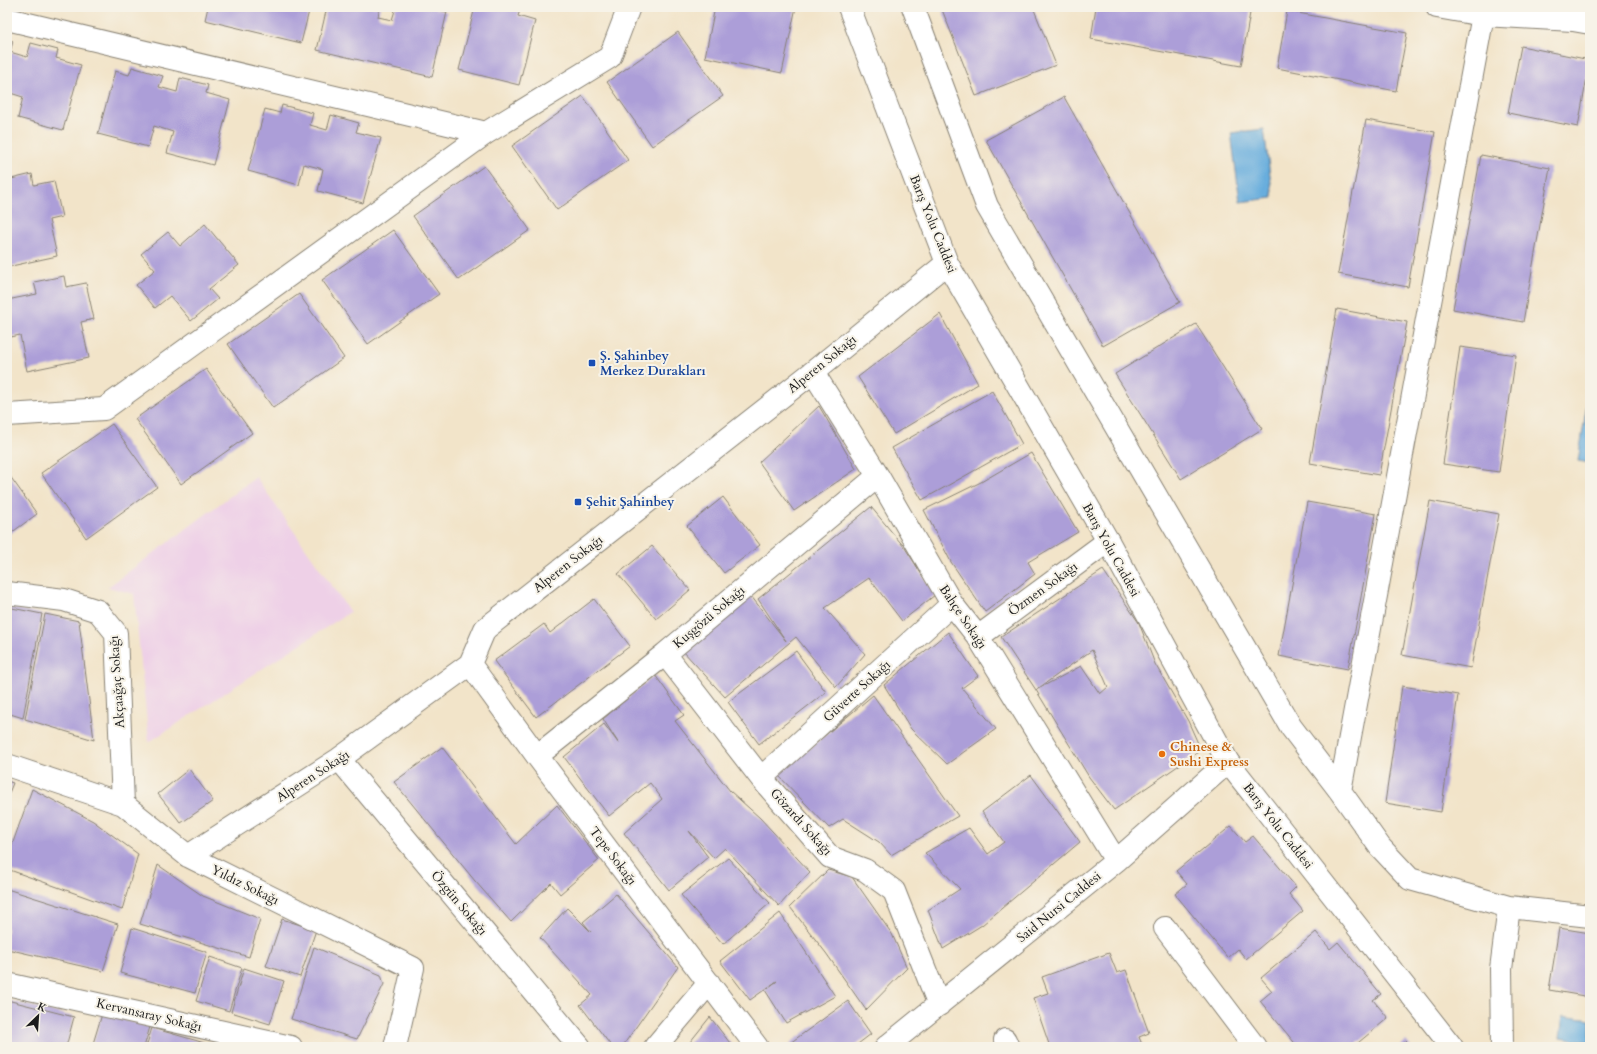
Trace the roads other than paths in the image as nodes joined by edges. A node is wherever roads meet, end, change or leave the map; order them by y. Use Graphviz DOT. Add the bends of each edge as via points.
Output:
graph roads {
  1 [pos="629,7"];
  2 [pos="848,7"];
  3 [pos="913,7"];
  4 [pos="1437,7"];
  5 [pos="1483,14"];
  6 [pos="7,19"];
  7 [pos="1590,23"];
  8 [pos="486,133"];
  9 [pos="947,263"];
  10 [pos="813,372"];
  11 [pos="7,415"];
  12 [pos="878,476"];
  13 [pos="1108,542"];
  14 [pos="7,593"];
  15 [pos="952,604"];
  16 [pos="978,637"];
  17 [pos="665,654"];
  18 [pos="470,664"];
  19 [pos="537,756"];
  20 [pos="339,759"];
  21 [pos="1228,762"];
  22 [pos="7,766"];
  23 [pos="761,778"];
  24 [pos="1340,791"];
  25 [pos="123,804"];
  26 [pos="188,856"];
  27 [pos="1116,861"];
  28 [pos="1509,906"];
  29 [pos="1590,916"];
  30 [pos="1165,928"];
  31 [pos="709,983"];
  32 [pos="7,984"];
  33 [pos="939,1005"];
  34 [pos="291,1047"];
  35 [pos="395,1047"];
  36 [pos="580,1047"];
  37 [pos="655,1047"];
  38 [pos="757,1047"];
  39 [pos="886,1047"];
  40 [pos="1255,1047"];
  41 [pos="1452,1047"];
  42 [pos="1502,1047"];
  1 -- 8 [label="street" via="610,57"];
  2 -- 9 [label="street, Barış Yolu Caddesi"];
  3 -- 24 [label="street" via="987,206 1291,727"];
  4 -- 5 [label="street"];
  5 -- 7 [label="street"];
  5 -- 24 [label="street"];
  6 -- 8 [label="street"];
  8 -- 11 [label="street" via="104,409"];
  9 -- 10 [label="street, Alperen Sokağı"];
  9 -- 13 [label="street, Barış Yolu Caddesi"];
  10 -- 12 [label="street, Bahçe Sokağı"];
  10 -- 18 [label="street, Alperen Sokağı" via="485,629"];
  12 -- 15 [label="street, Bahçe Sokağı"];
  12 -- 17 [label="street, Kuşgözü Sokağı"];
  13 -- 16 [label="street, Özmen Sokağı"];
  13 -- 21 [label="street, Barış Yolu Caddesi"];
  14 -- 25 [label="street, Akçaağaç Sokağı" via="64,600 98,611 116,633"];
  15 -- 16 [label="street, Bahçe Sokağı"];
  15 -- 23 [label="street, Güverte Sokağı"];
  16 -- 27 [label="street, Bahçe Sokağı"];
  17 -- 19 [label="street, Kuşgözü Sokağı"];
  17 -- 23 [label="street, Gözardı Sokağı"];
  18 -- 19 [label="street, Tepe Sokağı"];
  18 -- 20 [label="street, Alperen Sokağı"];
  19 -- 31 [label="street, Tepe Sokağı"];
  20 -- 26 [label="street, Alperen Sokağı"];
  20 -- 36 [label="street, Özgün Sokağı"];
  21 -- 27 [label="street, Said Nursi Caddesi"];
  21 -- 41 [label="street, Barış Yolu Caddesi"];
  22 -- 25 [label="street, Yıldız Sokağı"];
  23 -- 33 [label="street, Gözardı Sokağı" via="830,857 865,870 894,891"];
  24 -- 28 [label="street" via="1380,847 1410,879"];
  25 -- 26 [label="street, Yıldız Sokağı"];
  26 -- 35 [label="street, Yıldız Sokağı" via="413,968"];
  27 -- 33 [label="street, Said Nursi Caddesi"];
  28 -- 29 [label="street"];
  28 -- 42 [label="street" via="1501,969"];
  30 -- 40 [label="street"];
  31 -- 37 [label="street"];
  31 -- 38 [label="street, Tepe Sokağı"];
  32 -- 34 [label="street, Kervansaray Sokağı"];
  33 -- 39 [label="street, Said Nursi Caddesi"];
}
